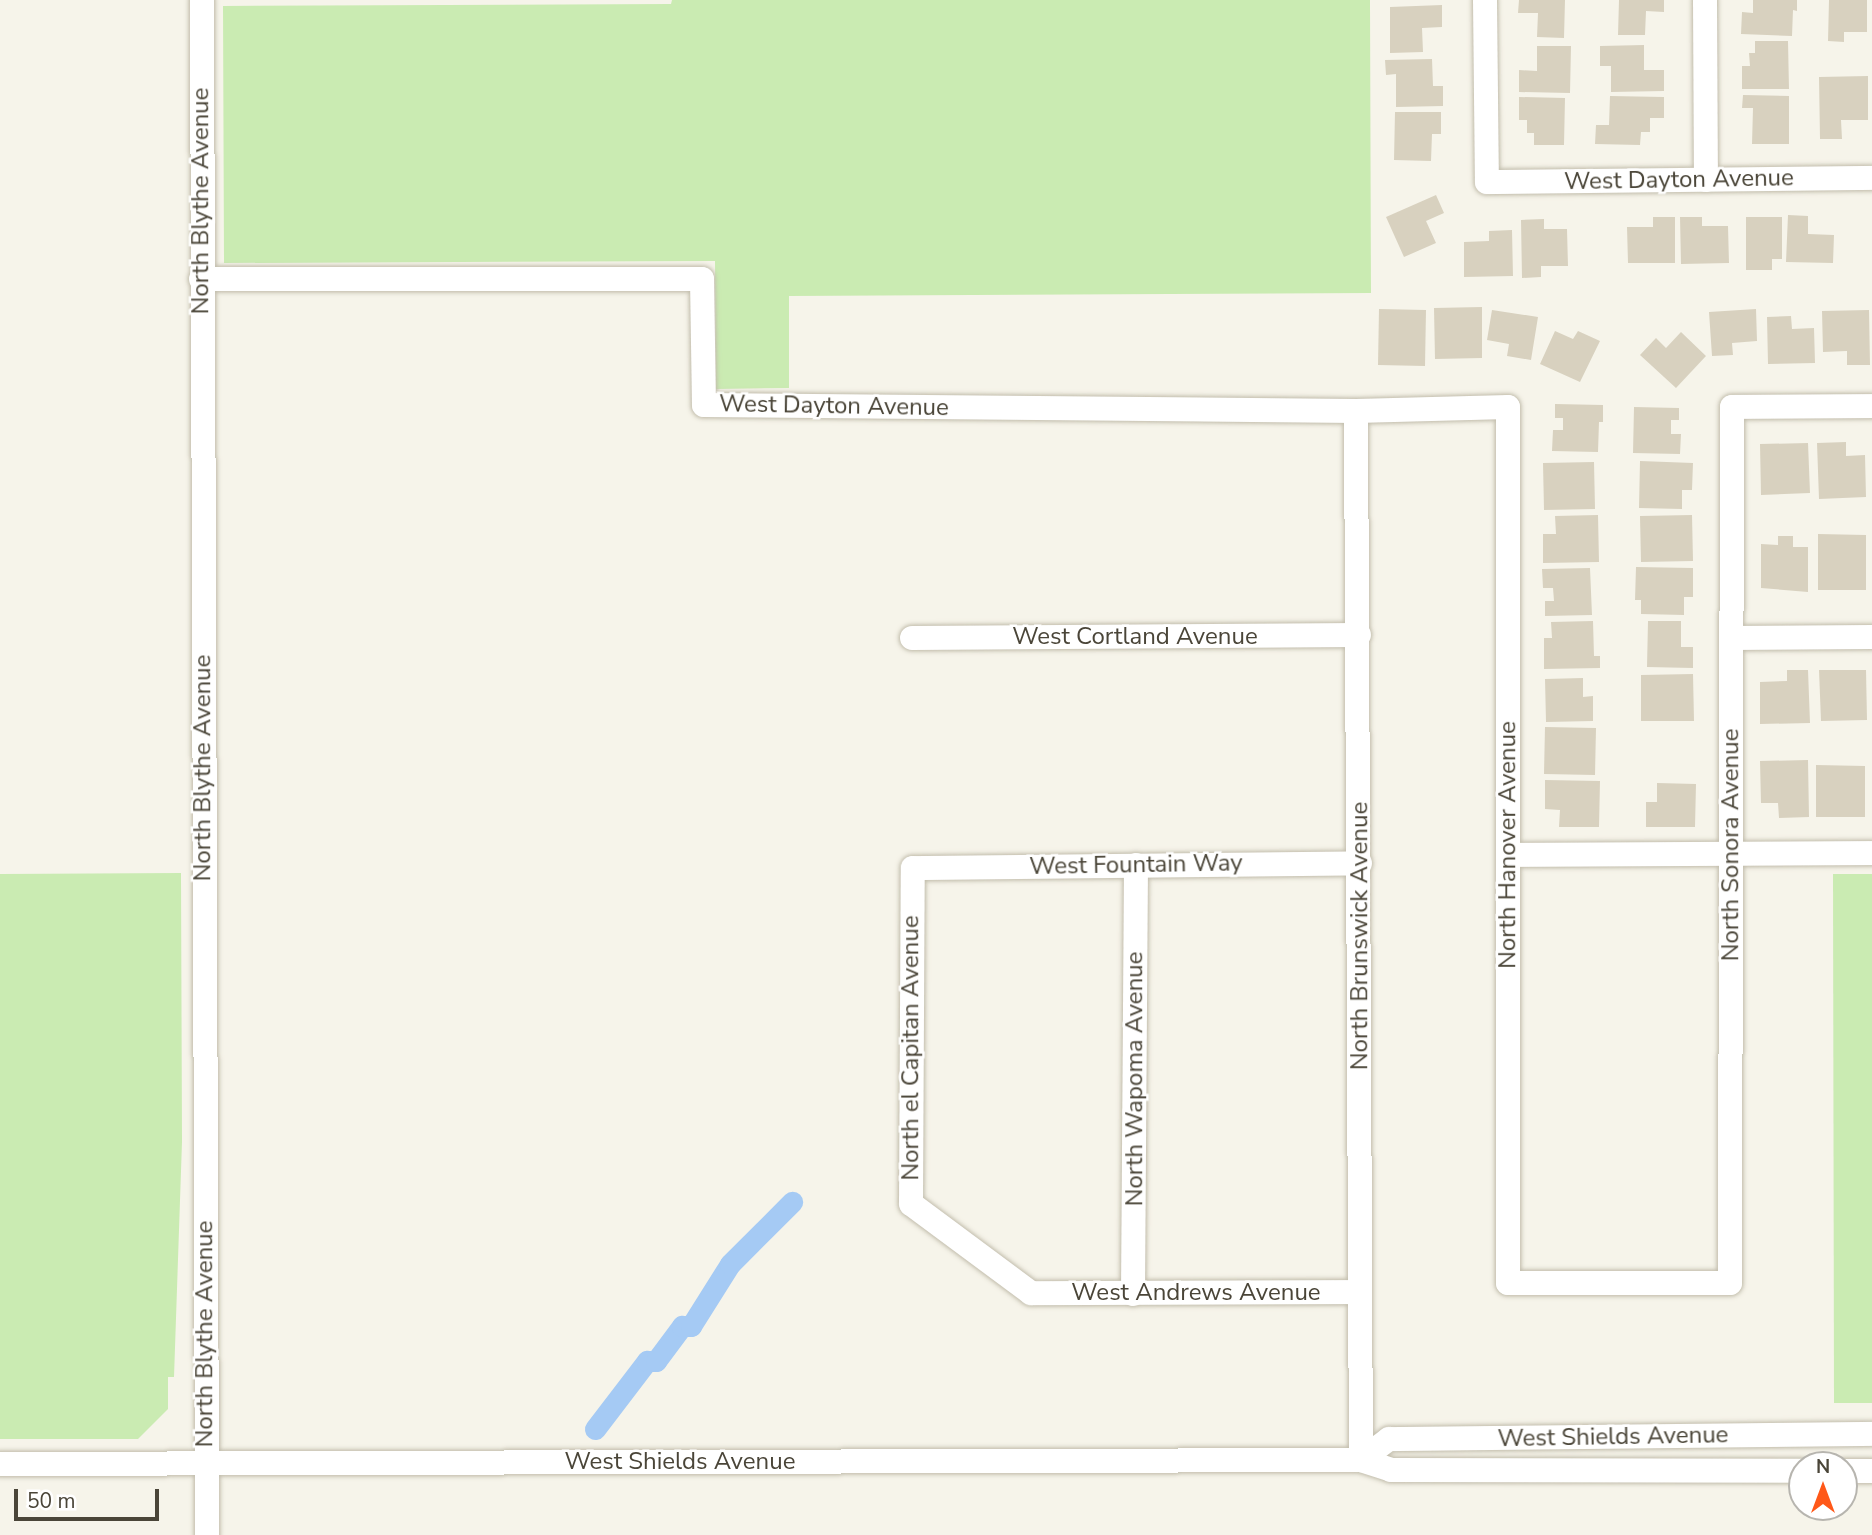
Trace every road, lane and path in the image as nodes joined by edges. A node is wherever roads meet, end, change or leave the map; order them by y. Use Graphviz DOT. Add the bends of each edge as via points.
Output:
graph roads {
  1 [pos="202,0"];
  2 [pos="1485,0"];
  3 [pos="1704,0"];
  4 [pos="1872,178"];
  5 [pos="1706,180"];
  6 [pos="201,279"];
  7 [pos="1872,406"];
  8 [pos="1508,407"];
  9 [pos="1356,411"];
  10 [pos="1359,635"];
  11 [pos="1872,637"];
  12 [pos="912,638"];
  13 [pos="1731,638"];
  14 [pos="1731,853"];
  15 [pos="1872,853"];
  16 [pos="1508,855"];
  17 [pos="1360,863"];
  18 [pos="1136,865"];
  19 [pos="913,868"];
  20 [pos="1508,1283"];
  21 [pos="1360,1292"];
  22 [pos="1031,1293"];
  23 [pos="1133,1294"];
  24 [pos="1872,1434"];
  25 [pos="1361,1460"];
  26 [pos="0,1464"];
  27 [pos="206,1464"];
  28 [pos="1788,1471"];
  29 [pos="207,1535"];
  1 -- 6 [label="street, North Blythe Avenue"];
  2 -- 5 [label="street, West Dayton Avenue" via="1487,182"];
  3 -- 5 [label="street"];
  4 -- 5 [label="street, West Dayton Avenue"];
  6 -- 9 [label="street, West Dayton Avenue" via="702,279 704,405"];
  6 -- 27 [label="street, North Blythe Avenue"];
  7 -- 13 [label="street, North Sonora Avenue" via="1732,407"];
  8 -- 9 [label="street, West Dayton Avenue"];
  8 -- 16 [label="street, North Hanover Avenue"];
  9 -- 10 [label="street, North Brunswick Avenue"];
  10 -- 12 [label="street, West Cortland Avenue"];
  10 -- 17 [label="street, North Brunswick Avenue"];
  11 -- 13 [label="street"];
  13 -- 14 [label="street, North Sonora Avenue"];
  14 -- 15 [label="street"];
  14 -- 16 [label="street"];
  14 -- 20 [label="street, North Sonora Avenue" via="1730,1283"];
  16 -- 20 [label="street, North Hanover Avenue"];
  17 -- 18 [label="street, West Fountain Way"];
  17 -- 21 [label="street, North Brunswick Avenue"];
  18 -- 19 [label="street, West Fountain Way"];
  18 -- 23 [label="street, North Wapoma Avenue"];
  19 -- 22 [label="street, North el Capitan Avenue" via="911,1204"];
  21 -- 23 [label="street, West Andrews Avenue"];
  21 -- 25 [label="street, North Brunswick Avenue"];
  22 -- 23 [label="street, West Andrews Avenue"];
  24 -- 25 [label="street, West Shields Avenue" via="1389,1439"];
  25 -- 27 [label="street, West Shields Avenue"];
  25 -- 28 [label="street, West Shields Avenue" via="1391,1470"];
  26 -- 27 [label="street, West Shields Avenue"];
  27 -- 29 [label="street, North Blythe Avenue"];
}
